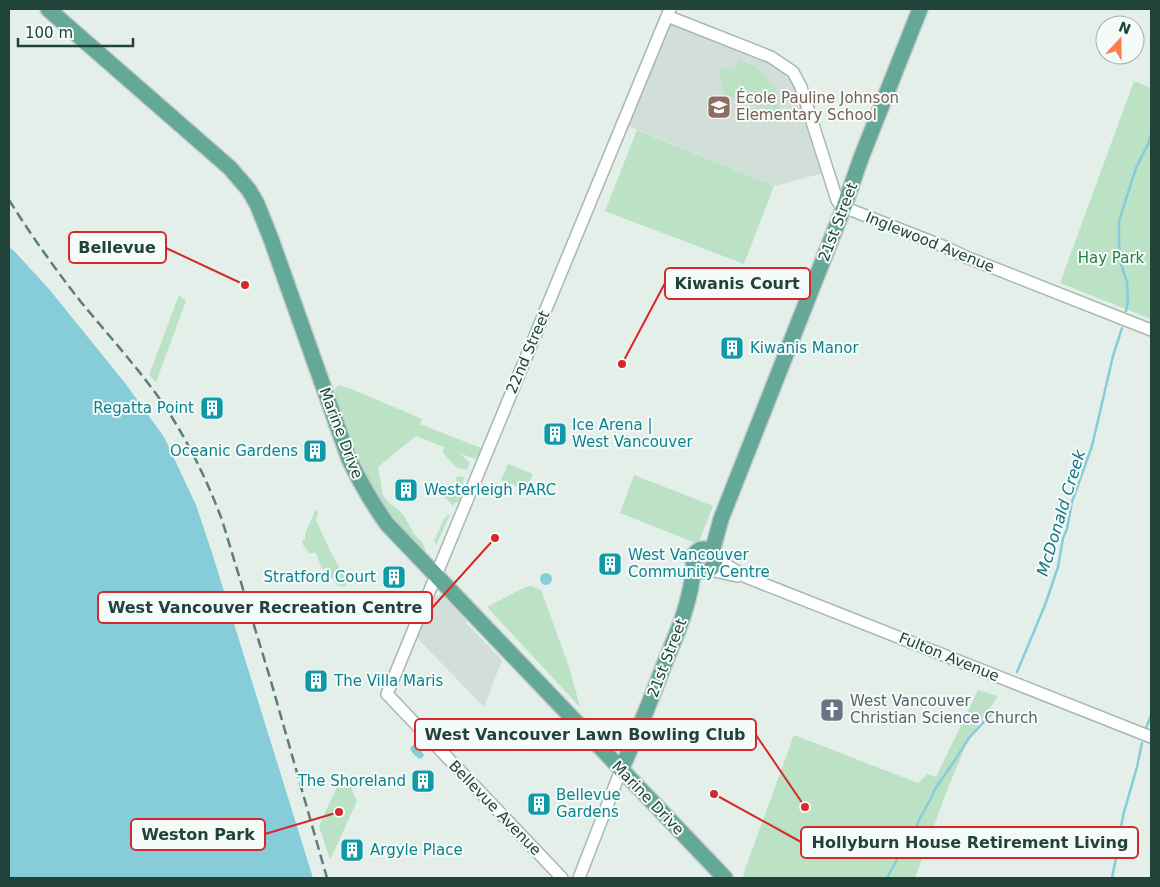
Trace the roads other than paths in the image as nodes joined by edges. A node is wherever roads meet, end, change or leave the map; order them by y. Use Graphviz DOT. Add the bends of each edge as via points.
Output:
graph roads {
  1 [pos="48,9"];
  2 [pos="920,9"];
  3 [pos="668,12"];
  4 [pos="844,208"];
  5 [pos="1151,330"];
  6 [pos="707,561"];
  7 [pos="436,576"];
  8 [pos="386,694"];
  9 [pos="1151,737"];
  10 [pos="621,770"];
  11 [pos="562,878"];
  12 [pos="579,878"];
  13 [pos="725,878"];
  1 -- 7 [label="main road, Marine Drive" via="230,168 249,190 257,204 358,478 387,524"];
  2 -- 4 [label="main road, 21st Street"];
  3 -- 4 [label="street" via="771,57 793,72 801,87 836,200"];
  3 -- 7 [label="street, 22nd Street"];
  4 -- 5 [label="street, Inglewood Avenue"];
  4 -- 6 [label="main road, 21st Street"];
  6 -- 9 [label="street, Fulton Avenue"];
  6 -- 10 [label="main road, 21st Street"];
  7 -- 8 [label="street, 22nd Street"];
  7 -- 10 [label="main road, Marine Drive"];
  8 -- 11 [label="street, Bellevue Avenue"];
  10 -- 12 [label="street, 21st Street"];
  10 -- 13 [label="main road, Marine Drive"];
}
